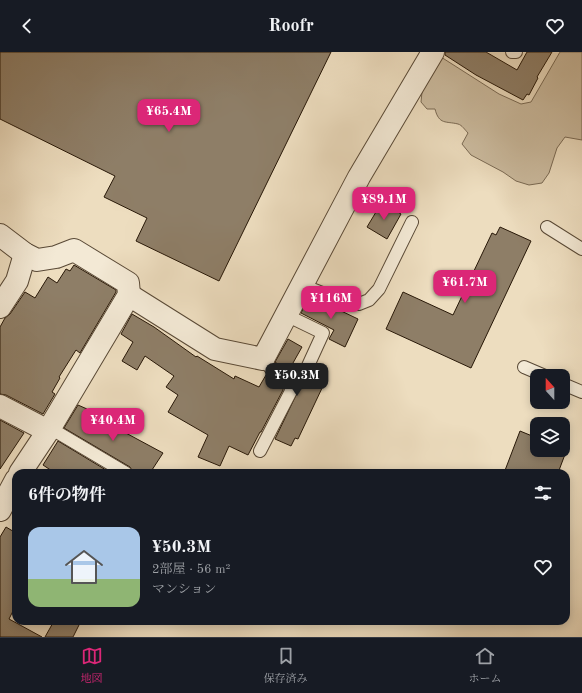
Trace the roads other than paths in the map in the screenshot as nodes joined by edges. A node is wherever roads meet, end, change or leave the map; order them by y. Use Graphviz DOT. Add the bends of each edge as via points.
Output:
graph roads {
  1 [pos="434,52"];
  2 [pos="512,52"];
  3 [pos="516,52"];
  4 [pos="412,222"];
  5 [pos="547,227"];
  6 [pos="0,235"];
  7 [pos="582,249"];
  8 [pos="25,254"];
  9 [pos="302,285"];
  10 [pos="129,295"];
  11 [pos="0,307"];
  12 [pos="286,315"];
  13 [pos="263,359"];
  14 [pos="524,367"];
  15 [pos="307,368"];
  16 [pos="530,370"];
  17 [pos="570,387"];
  18 [pos="582,392"];
  19 [pos="0,406"];
  20 [pos="49,430"];
  21 [pos="260,450"];
  22 [pos="23,469"];
  23 [pos="119,469"];
  24 [pos="12,488"];
  25 [pos="0,510"];
  1 -- 9 [label="street" via="359,177"];
  2 -- 3 [label="lane"];
  4 -- 9 [label="lane" via="379,289 369,300 359,304 345,302"];
  5 -- 7 [label="lane"];
  6 -- 8 [label="street"];
  8 -- 10 [label="street" via="37,260 56,257 74,250 128,283"];
  8 -- 11 [label="street" via="17,282"];
  9 -- 12 [label="street"];
  10 -- 13 [label="street" via="215,349"];
  10 -- 20 [label="street"];
  12 -- 13 [label="street"];
  12 -- 15 [label="lane" via="323,333"];
  13 -- 21 [label="lane" via="272,370 290,381 291,391"];
  14 -- 16 [label="lane"];
  17 -- 18 [label="lane"];
  19 -- 20 [label="street"];
  20 -- 22 [label="street"];
  20 -- 23 [label="lane"];
  24 -- 25 [label="street"];
}
